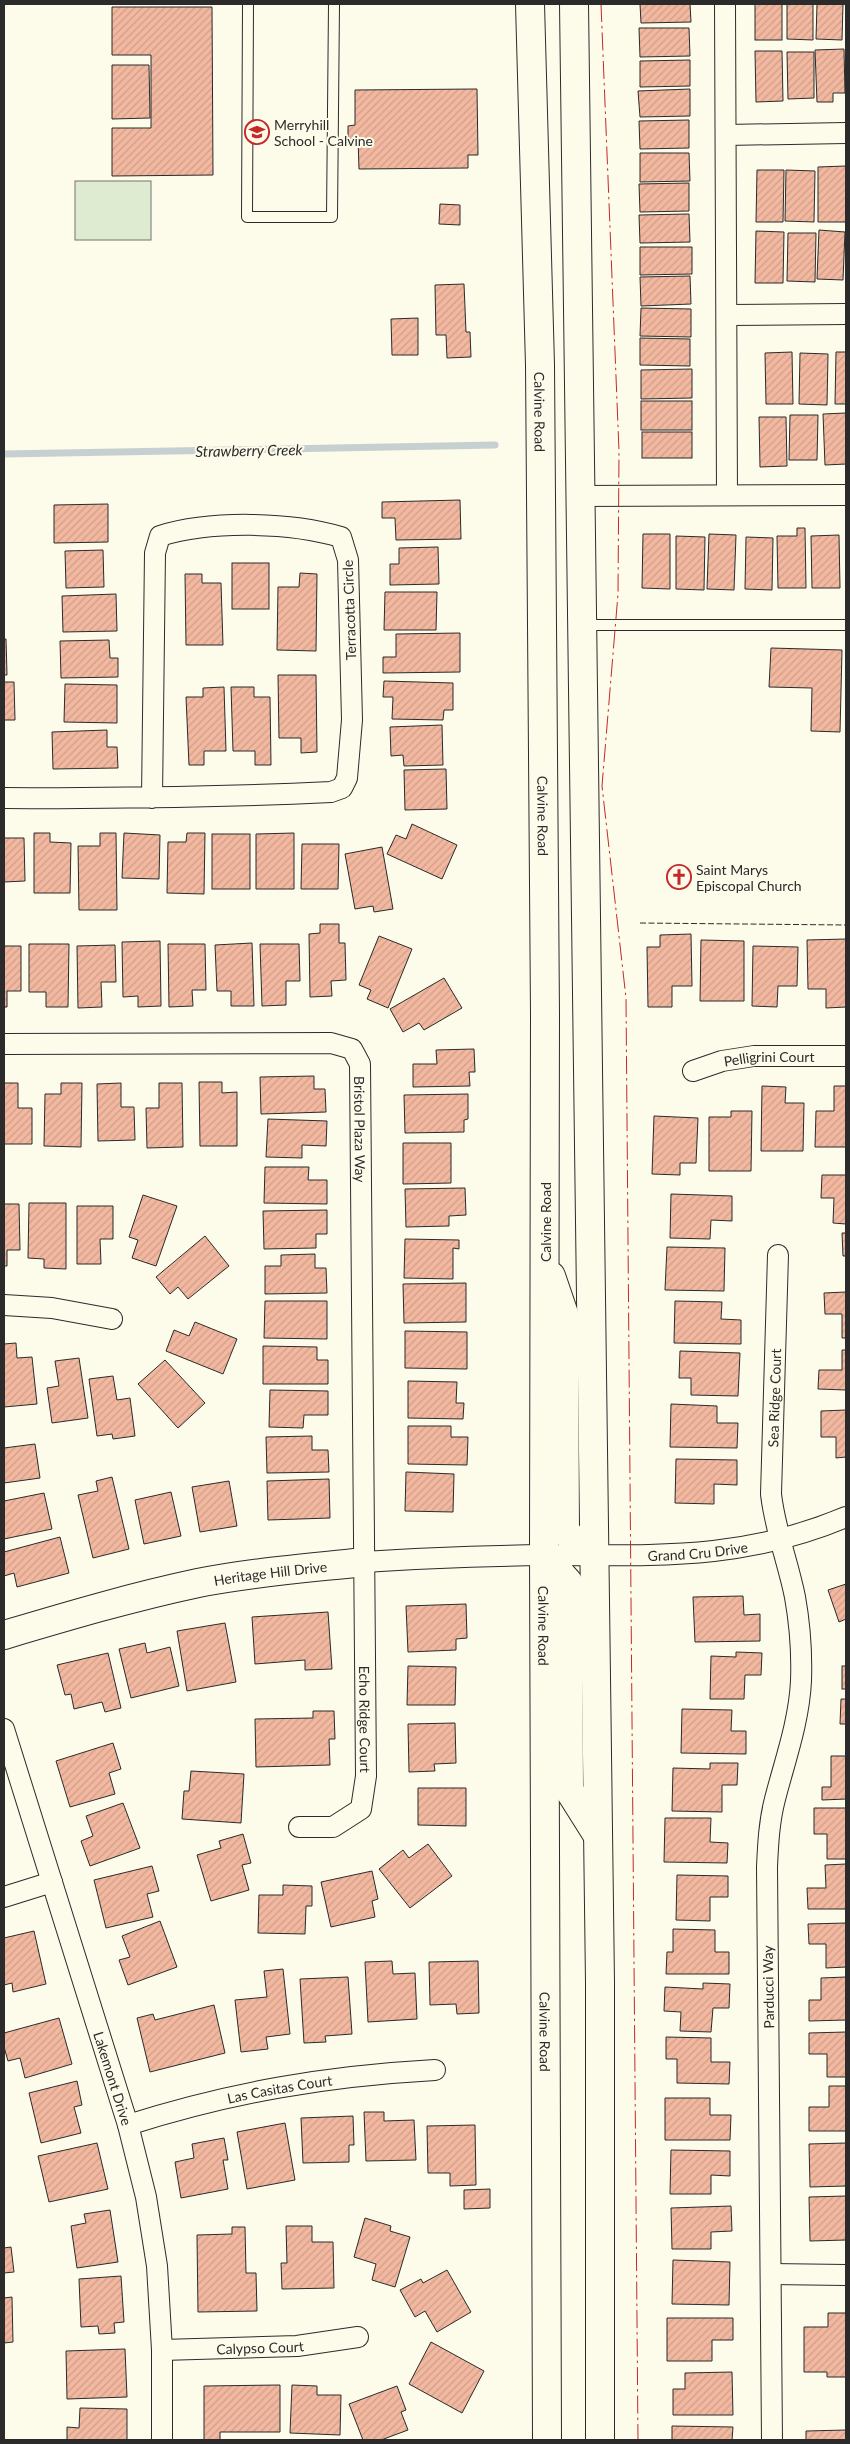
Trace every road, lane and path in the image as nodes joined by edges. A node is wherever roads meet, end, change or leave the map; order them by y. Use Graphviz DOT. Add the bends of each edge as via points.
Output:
graph roads {
  1 [pos="248,4"];
  2 [pos="334,4"];
  3 [pos="530,4"];
  4 [pos="556,4"];
  5 [pos="574,4"];
  6 [pos="725,4"];
  7 [pos="846,133"];
  8 [pos="726,135"];
  9 [pos="575,227"];
  10 [pos="846,314"];
  11 [pos="727,315"];
  12 [pos="540,406"];
  13 [pos="728,495"];
  14 [pos="846,495"];
  15 [pos="579,496"];
  16 [pos="581,620"];
  17 [pos="846,625"];
  18 [pos="4,798"];
  19 [pos="152,798"];
  20 [pos="4,1044"];
  21 [pos="846,1056"];
  22 [pos="693,1071"];
  23 [pos="778,1255"];
  24 [pos="545,1258"];
  25 [pos="4,1305"];
  26 [pos="112,1319"];
  27 [pos="846,1517"];
  28 [pos="779,1540"];
  29 [pos="544,1555"];
  30 [pos="594,1556"];
  31 [pos="364,1562"];
  32 [pos="4,1635"];
  33 [pos="4,1729"];
  34 [pos="299,1827"];
  35 [pos="598,1836"];
  36 [pos="52,1882"];
  37 [pos="4,1897"];
  38 [pos="435,2070"];
  39 [pos="128,2125"];
  40 [pos="771,2274"];
  41 [pos="846,2275"];
  42 [pos="358,2337"];
  43 [pos="162,2350"];
  44 [pos="162,2440"];
  45 [pos="547,2440"];
  46 [pos="600,2440"];
  47 [pos="772,2440"];
  1 -- 2 [label="lane" via="247,218 332,217"];
  3 -- 12 [label="main road, Calvine Road"];
  4 -- 9 [label="main road" via="559,170"];
  5 -- 9 [label="main road"];
  6 -- 8 [label="street"];
  7 -- 8 [label="street"];
  8 -- 11 [label="street"];
  9 -- 15 [label="main road"];
  10 -- 11 [label="street"];
  11 -- 13 [label="street"];
  12 -- 16 [label="main road" via="558,438 559,594"];
  12 -- 24 [label="main road, Calvine Road"];
  13 -- 14 [label="street"];
  13 -- 15 [label="street"];
  15 -- 16 [label="main road"];
  16 -- 17 [label="lane"];
  16 -- 30 [label="main road"];
  18 -- 19 [label="street, Terracotta Circle"];
  19 -- 19 [label="street, Terracotta Circle" via="155,553 160,536 177,531 254,524 342,536 348,560 352,720 347,778 342,788 331,792"];
  20 -- 31 [label="street, Bristol Plaza Way" via="331,1043 352,1049 360,1064"];
  21 -- 22 [label="street, Pelligrini Court" via="754,1056 722,1061"];
  23 -- 28 [label="street, Sea Ridge Court" via="770,1494"];
  24 -- 29 [label="main road, Calvine Road"];
  24 -- 30 [label="main road" via="564,1314 565,1532"];
  25 -- 26 [label="street" via="52,1308"];
  27 -- 28 [label="street, Grand Cru Drive"];
  28 -- 30 [label="street, Grand Cru Drive" via="685,1555"];
  28 -- 40 [label="street, Parducci Way" via="795,1596 801,1641 801,1681 797,1715 768,1836"];
  29 -- 30 [label="street, Grand Cru Drive"];
  29 -- 31 [label="street, Heritage Hill Drive"];
  29 -- 35 [label="main road" via="568,1582 569,1790"];
  29 -- 45 [label="main road, Calvine Road"];
  30 -- 35 [label="main road"];
  31 -- 32 [label="main road, Heritage Hill Drive" via="274,1571 200,1583 102,1606"];
  31 -- 34 [label="street, Echo Ridge Court" via="366,1776 361,1809 333,1826"];
  33 -- 36 [label="street, Lakemont Drive"];
  35 -- 46 [label="main road"];
  36 -- 37 [label="street"];
  36 -- 39 [label="street, Lakemont Drive"];
  38 -- 39 [label="street, Las Casitas Court" via="299,2082 232,2095"];
  39 -- 43 [label="street, Lakemont Drive" via="146,2197 157,2266"];
  40 -- 41 [label="street"];
  40 -- 47 [label="street, Parducci Way"];
  42 -- 43 [label="street, Calypso Court" via="297,2346"];
  43 -- 44 [label="street, Lakemont Drive"];
}
